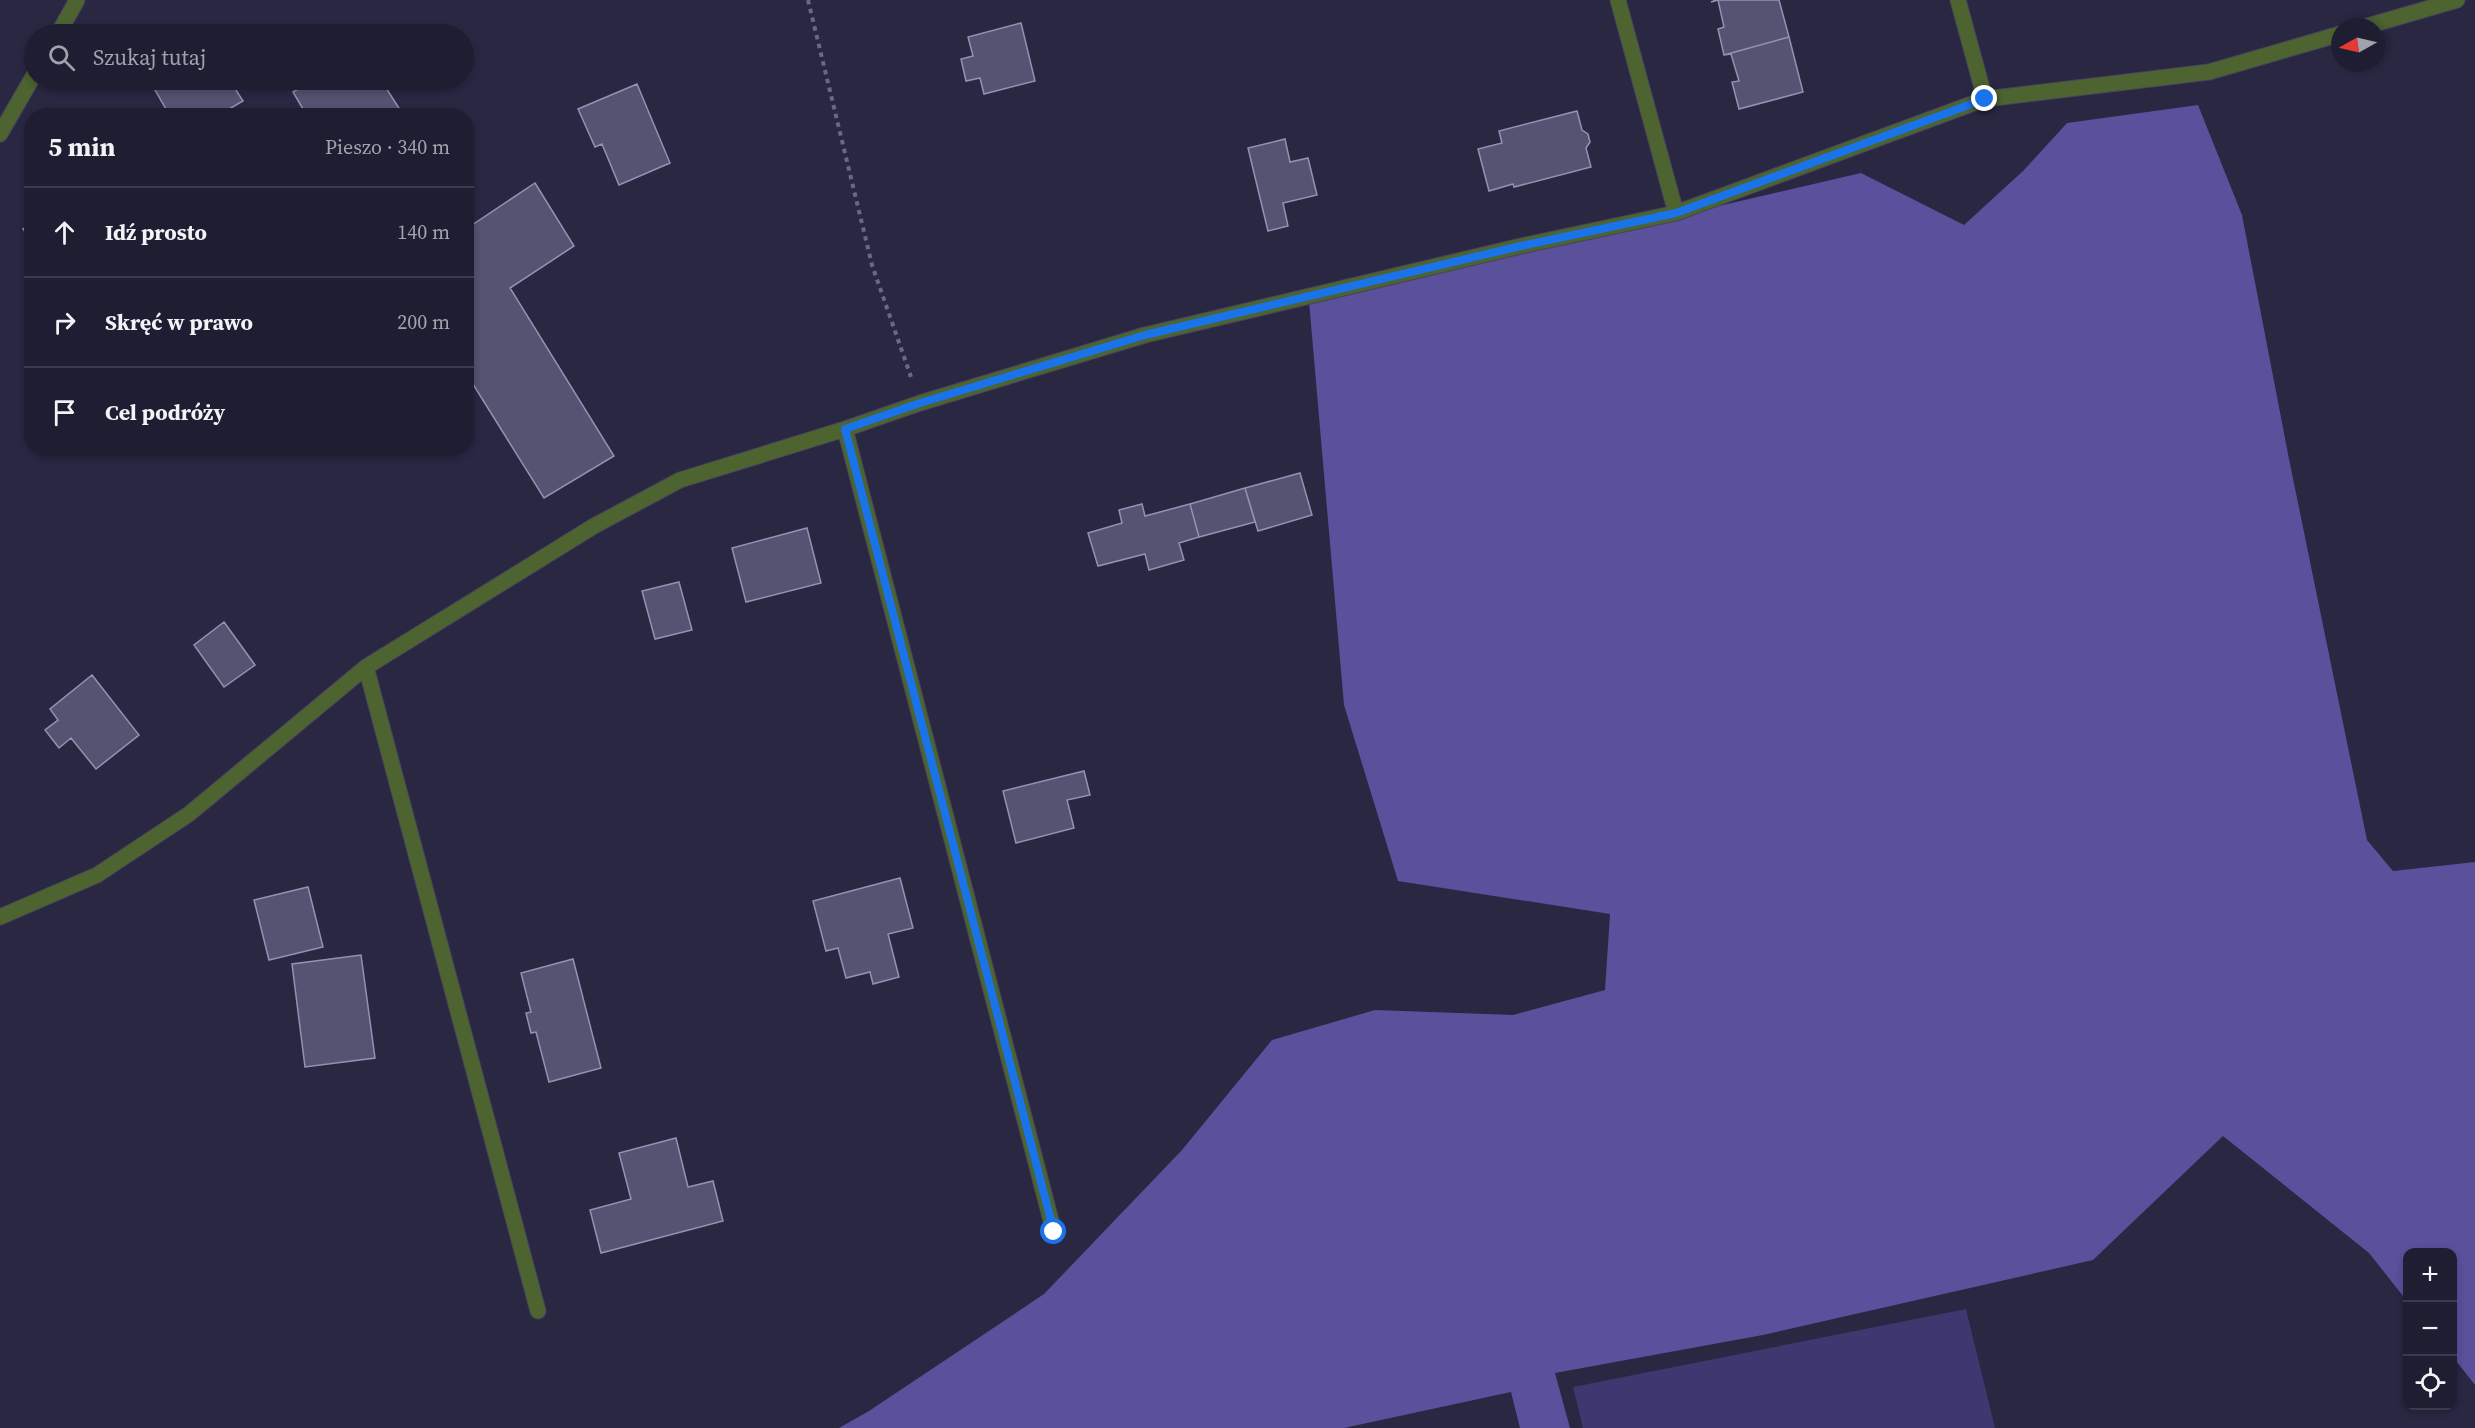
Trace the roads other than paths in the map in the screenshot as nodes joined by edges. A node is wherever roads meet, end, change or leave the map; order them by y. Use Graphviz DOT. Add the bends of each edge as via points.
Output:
graph roads {
  1 [pos="77,0"];
  2 [pos="1618,0"];
  3 [pos="1958,0"];
  4 [pos="2457,0"];
  5 [pos="2385,21"];
  6 [pos="64,24"];
  7 [pos="2331,37"];
  8 [pos="26,90"];
  9 [pos="1985,99"];
  10 [pos="0,135"];
  11 [pos="1676,213"];
  12 [pos="845,429"];
  13 [pos="366,667"];
  14 [pos="0,917"];
  15 [pos="1054,1232"];
  16 [pos="538,1311"];
  1 -- 6 [label="street"];
  2 -- 11 [label="street"];
  3 -- 9 [label="street"];
  4 -- 5 [label="street"];
  7 -- 9 [label="street" via="2210,72"];
  8 -- 10 [label="street"];
  9 -- 11 [label="street"];
  11 -- 12 [label="street" via="1145,335"];
  12 -- 13 [label="street" via="680,480 594,526"];
  12 -- 15 [label="street"];
  13 -- 14 [label="street" via="189,814 97,875"];
  13 -- 16 [label="street"];
}
